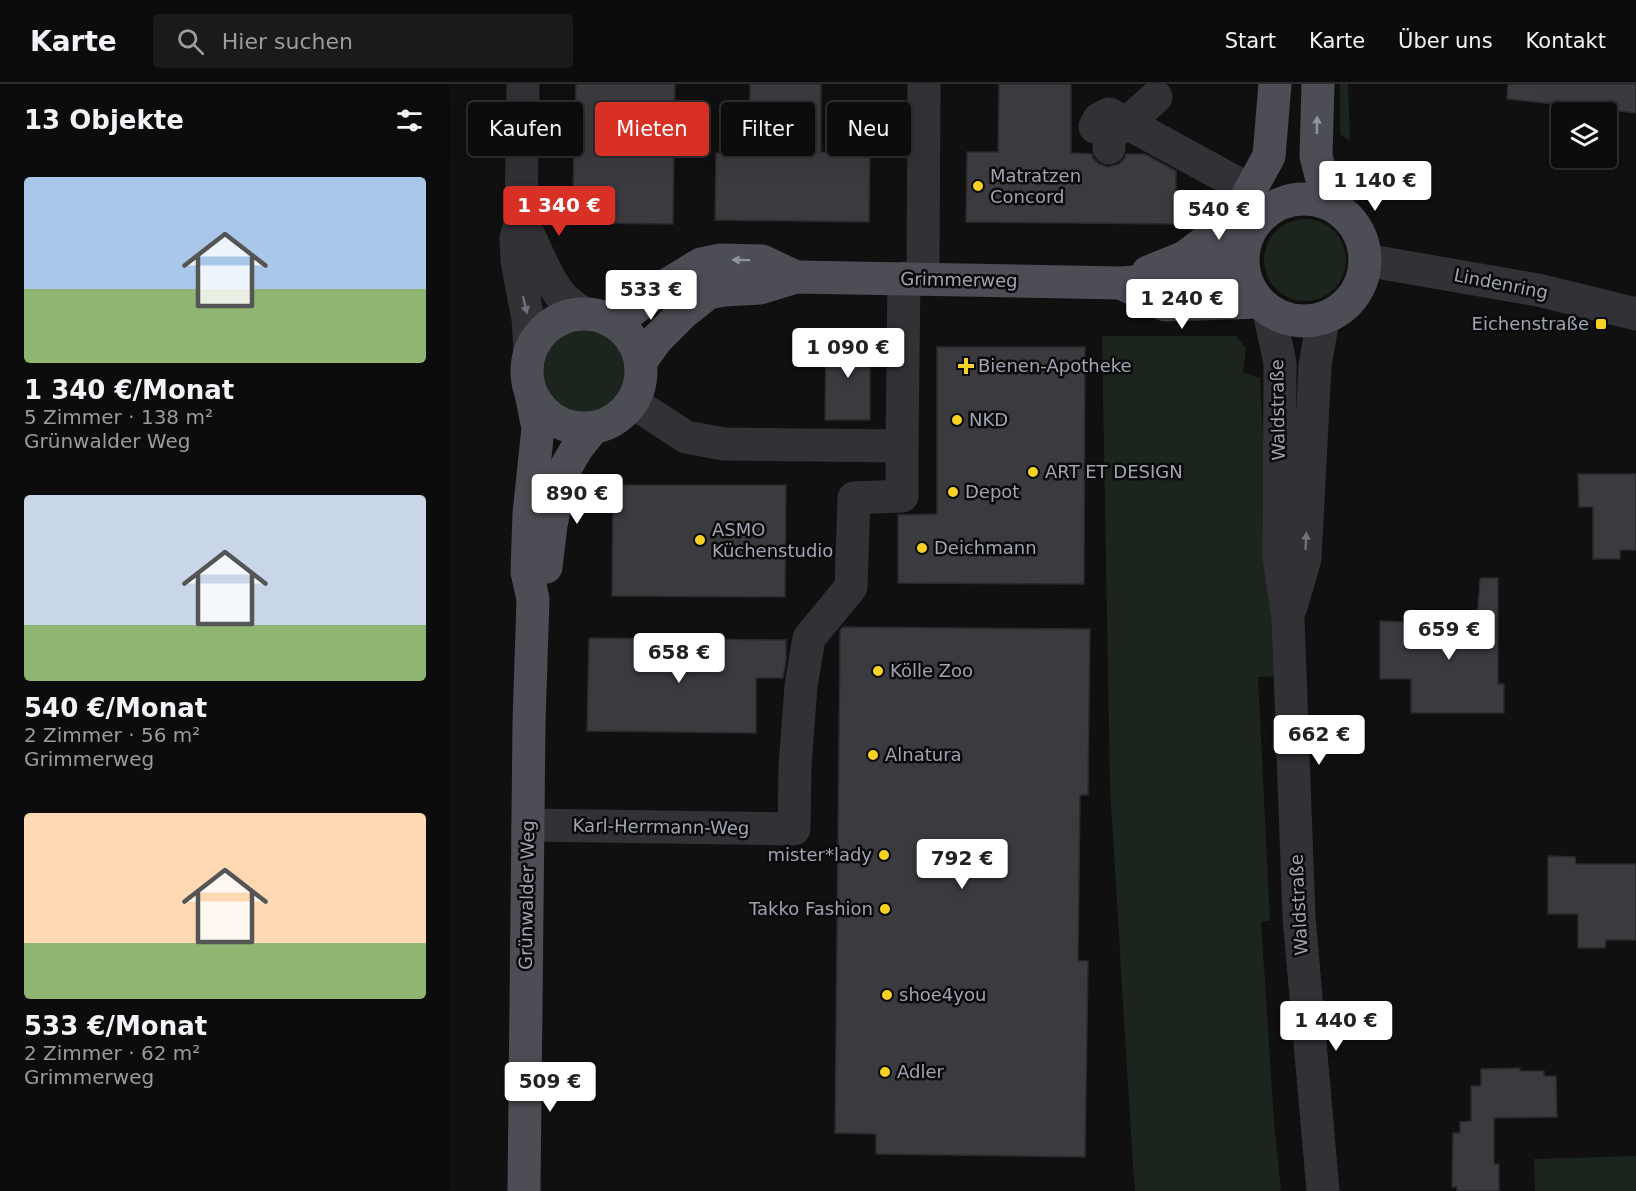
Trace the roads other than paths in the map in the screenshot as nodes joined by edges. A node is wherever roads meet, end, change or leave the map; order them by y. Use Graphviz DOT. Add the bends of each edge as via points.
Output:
graph roads {
  1 [pos="523,84"];
  2 [pos="924,84"];
  3 [pos="1275,84"];
  4 [pos="1288,84"];
  5 [pos="1318,84"];
  6 [pos="1156,97"];
  7 [pos="1235,182"];
  8 [pos="1279,203"];
  9 [pos="1328,203"];
  10 [pos="521,219"];
  11 [pos="1243,250"];
  12 [pos="1365,260"];
  13 [pos="796,277"];
  14 [pos="914,279"];
  15 [pos="1121,283"];
  16 [pos="1264,307"];
  17 [pos="1636,314"];
  18 [pos="596,316"];
  19 [pos="1323,319"];
  20 [pos="530,350"];
  21 [pos="641,361"];
  22 [pos="531,394"];
  23 [pos="632,402"];
  24 [pos="593,428"];
  25 [pos="902,446"];
  26 [pos="533,599"];
  27 [pos="1288,618"];
  28 [pos="528,825"];
  29 [pos="524,1191"];
  30 [pos="1323,1191"];
  1 -- 10 [label="street, Grünwalder Weg"];
  2 -- 14 [label="street"];
  3 -- 15 [label="main road" via="1269,156 1239,211 1185,257"];
  4 -- 8 [label="main road" via="1288,156"];
  9 -- 5 [label="main road, one-way" via="1317,156"];
  6 -- 7 [label="street" via="1110,133"];
  8 -- 9 [label="main road" via="1303,198"];
  8 -- 11 [label="main road" via="1262,214"];
  9 -- 12 [label="main road" via="1347,216 1361,236"];
  10 -- 18 [label="street, Grünwalder Weg" via="564,299"];
  10 -- 20 [label="street, Grünwalder Weg, one-way" via="516,238 517,261"];
  11 -- 15 [label="main road, Grimmerweg" via="1213,270 1190,278"];
  11 -- 16 [label="main road, Waldstraße" via="1245,278"];
  12 -- 17 [label="street, Lindenring" via="1527,288"];
  12 -- 19 [label="main road" via="1360,285 1345,306"];
  13 -- 14 [label="main road, Grimmerweg"];
  13 -- 18 [label="main road, Grimmerweg, one-way" via="762,261 721,260 701,264 631,310"];
  13 -- 21 [label="main road, Grimmerweg" via="760,288 708,293 657,339"];
  14 -- 15 [label="main road, Grimmerweg"];
  14 -- 25 [label="street"];
  15 -- 16 [label="main road, Grimmerweg" via="1165,305"];
  16 -- 19 [label="main road" via="1295,321"];
  16 -- 27 [label="street, Waldstraße" via="1280,363 1279,556"];
  18 -- 20 [label="main road" via="560,318 542,331"];
  18 -- 21 [label="main road, Grünwalder Weg" via="624,329"];
  27 -- 19 [label="street, Waldstraße, one-way" via="1305,559 1315,366"];
  20 -- 22 [label="main road, Grünwalder Weg" via="527,380"];
  21 -- 23 [label="main road" via="641,382"];
  22 -- 24 [label="main road" via="550,417 578,428"];
  22 -- 26 [label="main road, Grünwalder Weg" via="538,428 528,526 527,572"];
  23 -- 24 [label="main road, Grünwalder Weg" via="615,419"];
  23 -- 25 [label="street" via="686,437 724,444"];
  24 -- 26 [label="main road, Grünwalder Weg" via="562,474 545,576"];
  25 -- 28 [label="street, Karl-Herrmann-Weg" via="902,496 854,498 850,587 809,638 801,686 794,828"];
  26 -- 28 [label="main road, Grünwalder Weg"];
  27 -- 30 [label="street, Waldstraße" via="1299,917"];
  28 -- 29 [label="main road, Grünwalder Weg"];
}
